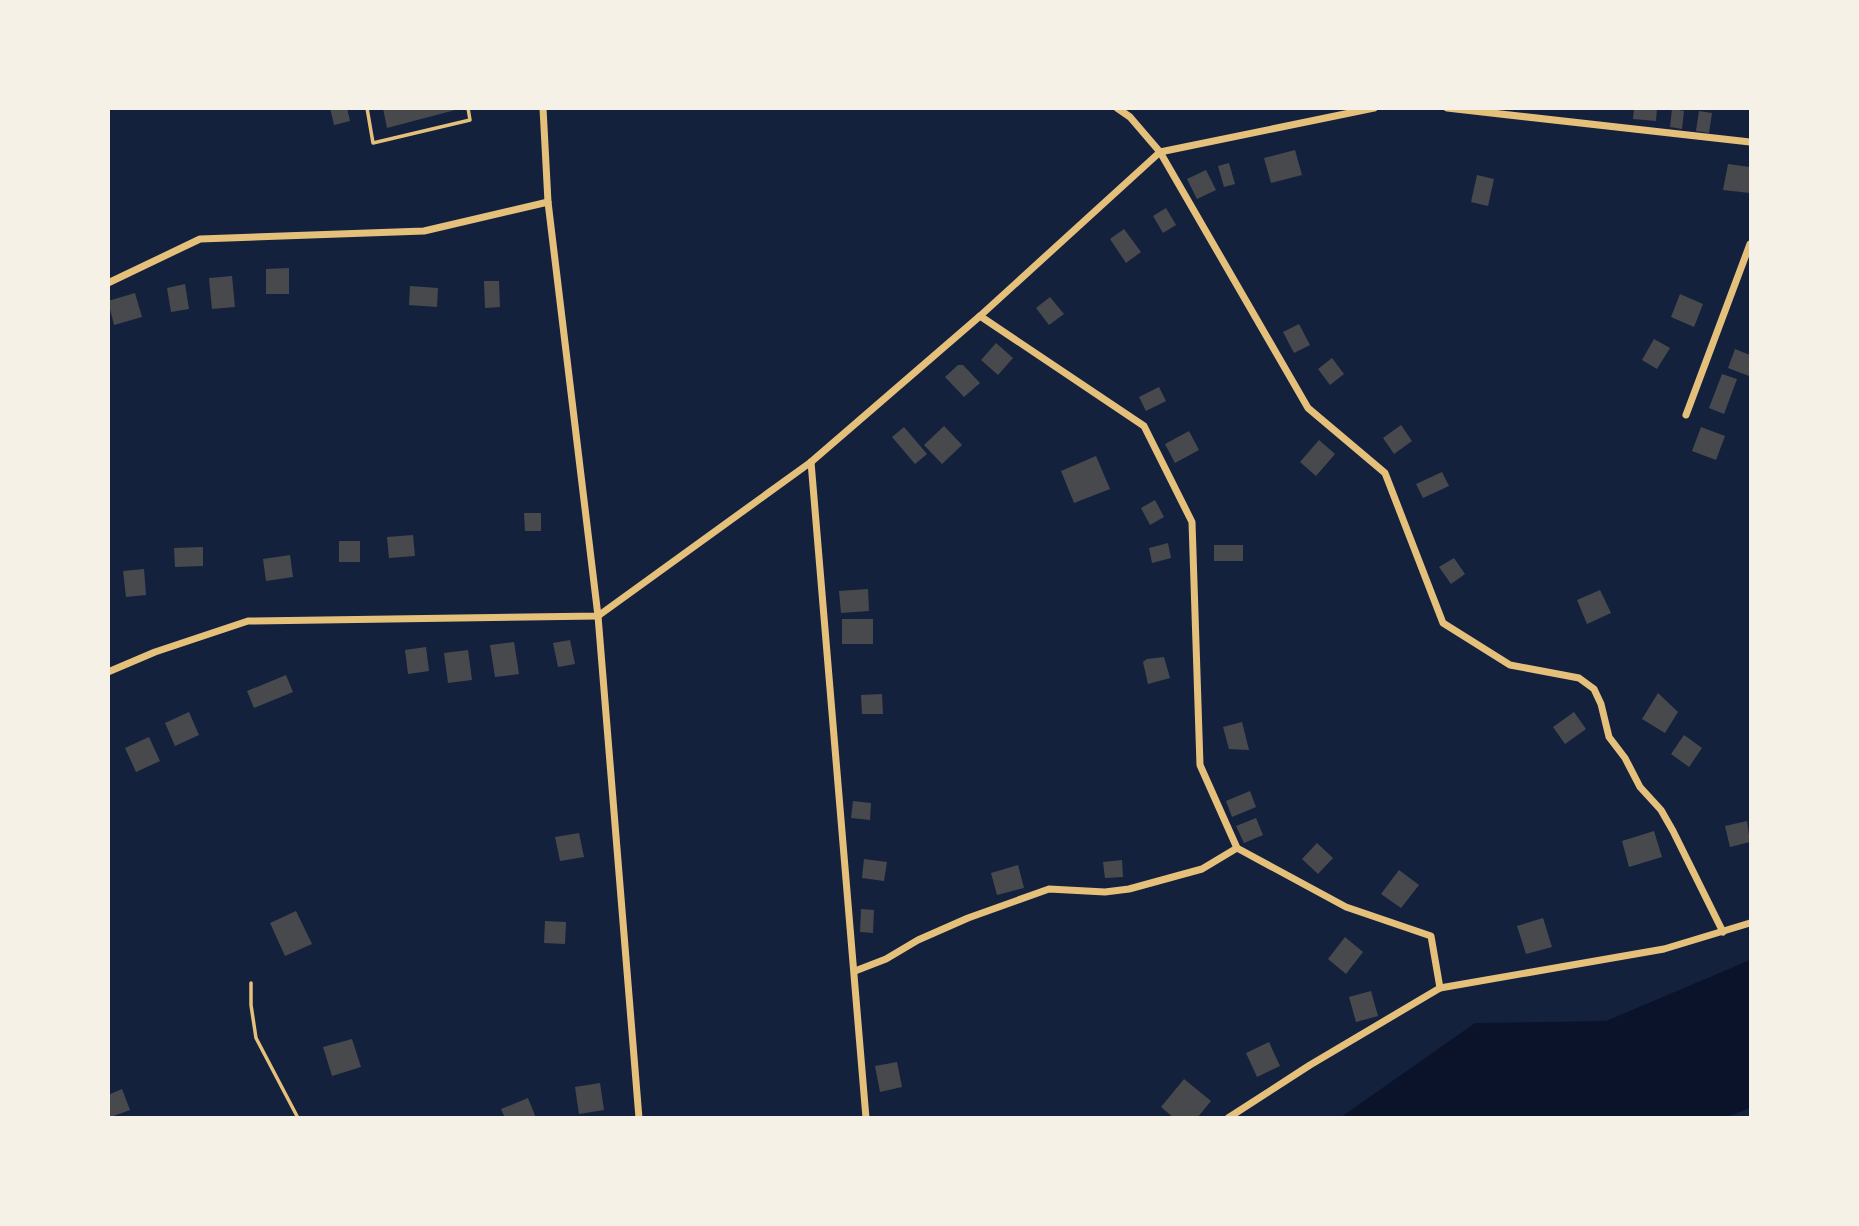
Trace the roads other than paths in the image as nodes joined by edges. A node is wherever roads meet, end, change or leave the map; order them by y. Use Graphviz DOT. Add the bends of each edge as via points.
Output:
graph roads {
  1 [pos="367,108"];
  2 [pos="468,108"];
  3 [pos="543,108"];
  4 [pos="1117,108"];
  5 [pos="1132,108"];
  6 [pos="1374,108"];
  7 [pos="1447,108"];
  8 [pos="1130,117"];
  9 [pos="1751,142"];
  10 [pos="1160,152"];
  11 [pos="548,202"];
  12 [pos="1751,244"];
  13 [pos="108,283"];
  14 [pos="980,316"];
  15 [pos="1686,415"];
  16 [pos="811,462"];
  17 [pos="598,616"];
  18 [pos="108,673"];
  19 [pos="1237,848"];
  20 [pos="1751,923"];
  21 [pos="1723,932"];
  22 [pos="855,971"];
  23 [pos="251,983"];
  24 [pos="1440,988"];
  25 [pos="298,1118"];
  26 [pos="639,1118"];
  27 [pos="866,1118"];
  28 [pos="1228,1118"];
  1 -- 2 [label="lane" via="373,144 470,120"];
  3 -- 11 [label="street"];
  4 -- 8 [label="street"];
  5 -- 8 [label="street"];
  6 -- 10 [label="street"];
  7 -- 9 [label="street"];
  8 -- 10 [label="street"];
  10 -- 14 [label="street"];
  10 -- 21 [label="street" via="1308,408 1385,472 1443,623 1510,665 1579,678 1594,690 1609,737 1640,787 1661,810"];
  11 -- 13 [label="street" via="424,231 200,239"];
  11 -- 17 [label="street"];
  12 -- 15 [label="street"];
  14 -- 16 [label="street"];
  14 -- 19 [label="street" via="1144,426 1192,522 1200,765"];
  16 -- 17 [label="street"];
  16 -- 22 [label="street"];
  17 -- 18 [label="street" via="248,621"];
  17 -- 26 [label="street"];
  19 -- 22 [label="street" via="1202,869 1129,889 1049,889 918,940"];
  19 -- 24 [label="street" via="1346,908 1431,936"];
  20 -- 21 [label="street"];
  21 -- 24 [label="street" via="1664,949"];
  22 -- 27 [label="street"];
  23 -- 25 [label="lane" via="256,1038"];
  24 -- 28 [label="street"];
}
